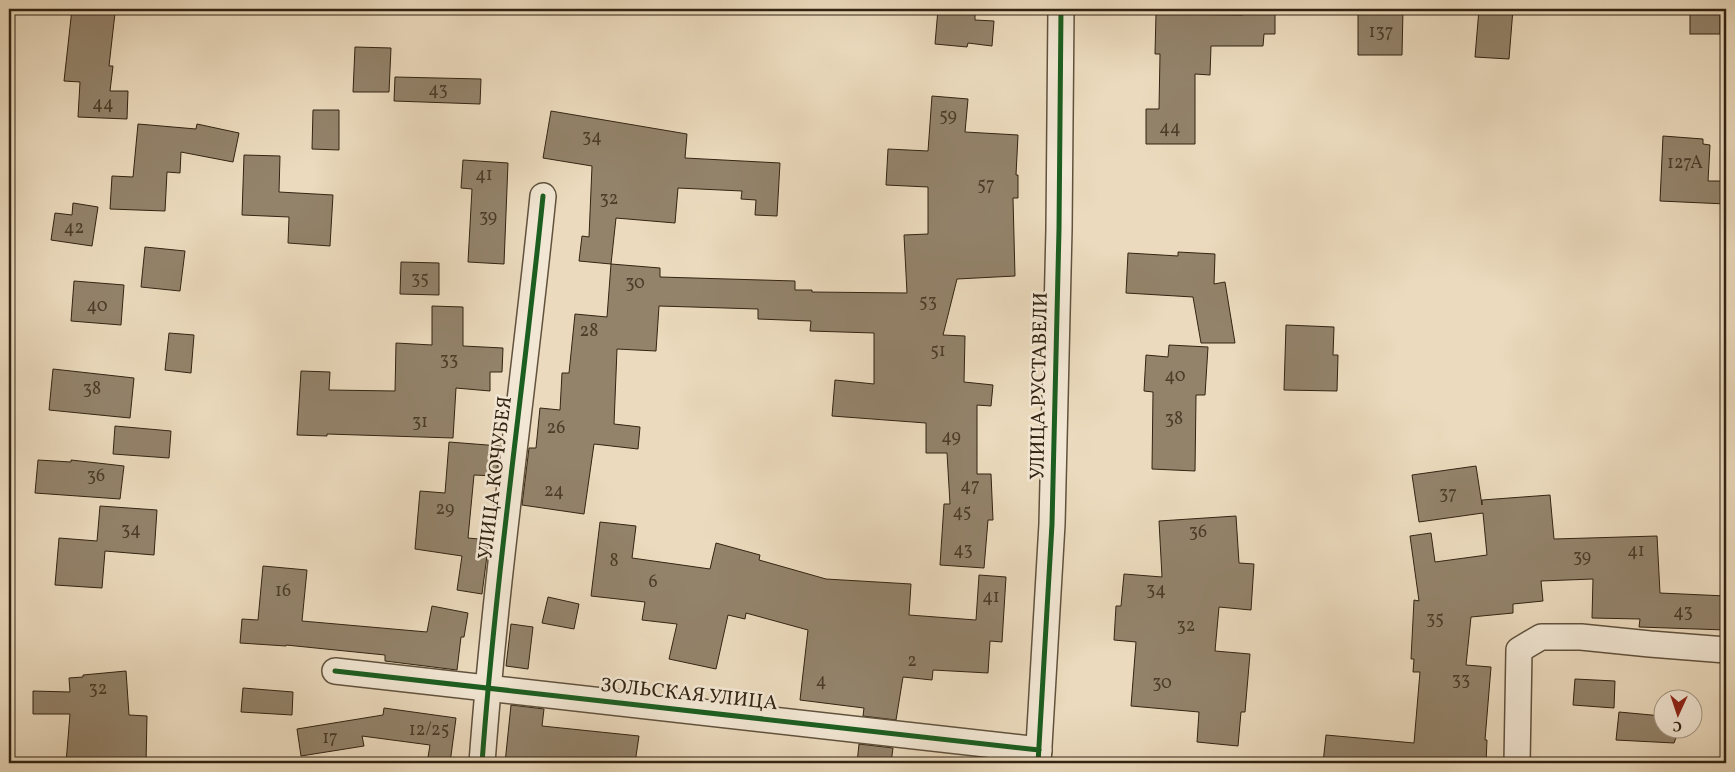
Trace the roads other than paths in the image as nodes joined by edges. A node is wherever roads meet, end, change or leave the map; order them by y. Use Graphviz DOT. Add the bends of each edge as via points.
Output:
graph roads {
  1 [pos="1061,9"];
  2 [pos="543,196"];
  3 [pos="1726,650"];
  4 [pos="335,671"];
  5 [pos="488,688"];
  6 [pos="1039,757"];
  7 [pos="482,763"];
  8 [pos="1517,763"];
  1 -- 6 [label="street, УЛИЦА РУСТАВЕЛИ" via="1052,524"];
  2 -- 5 [label="street, УЛИЦА КОЧУБЕЯ"];
  3 -- 8 [label="street" via="1581,637 1541,637 1519,650"];
  4 -- 5 [label="street, ЗОЛЬСКАЯ УЛИЦА"];
  5 -- 6 [label="street, ЗОЛЬСКАЯ УЛИЦА"];
  5 -- 7 [label="street, УЛИЦА КОЧУБЕЯ"];
}
